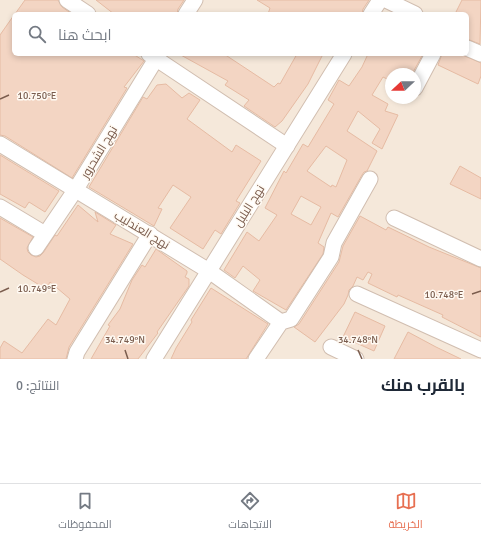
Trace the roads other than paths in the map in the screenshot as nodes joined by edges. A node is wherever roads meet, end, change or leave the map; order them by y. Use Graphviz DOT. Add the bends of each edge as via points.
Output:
graph roads {
  1 [pos="67,0"];
  2 [pos="195,0"];
  3 [pos="380,0"];
  4 [pos="386,0"];
  5 [pos="85,12"];
  6 [pos="187,12"];
  7 [pos="372,12"];
  8 [pos="411,12"];
  9 [pos="469,49"];
  10 [pos="481,54"];
  11 [pos="155,56"];
  12 [pos="343,56"];
  13 [pos="432,56"];
  14 [pos="421,77"];
  15 [pos="0,144"];
  16 [pos="287,146"];
  17 [pos="370,179"];
  18 [pos="76,189"];
  19 [pos="0,207"];
  20 [pos="394,218"];
  21 [pos="44,234"];
  22 [pos="150,234"];
  23 [pos="36,248"];
  24 [pos="481,259"];
  25 [pos="209,271"];
  26 [pos="357,294"];
  27 [pos="281,322"];
  28 [pos="331,347"];
  29 [pos="481,350"];
  30 [pos="75,359"];
  31 [pos="154,359"];
  32 [pos="256,359"];
  33 [pos="356,359"];
  1 -- 5 [label="street"];
  2 -- 6 [label="street"];
  3 -- 7 [label="street"];
  4 -- 8 [label="street"];
  9 -- 10 [label="street"];
  11 -- 16 [label="street"];
  11 -- 18 [label="street, نهج الشحرور"];
  12 -- 16 [label="street, نهج البلبل"];
  13 -- 14 [label="street"];
  15 -- 18 [label="street, نهج العندليب"];
  16 -- 25 [label="street, نهج البلبل"];
  17 -- 27 [label="street" via="334,243 332,257 291,319"];
  18 -- 21 [label="street, نهج الشحرور"];
  18 -- 22 [label="street, نهج العندليب"];
  19 -- 21 [label="street"];
  20 -- 24 [label="street"];
  21 -- 23 [label="street, نهج الشحرور"];
  22 -- 25 [label="street, نهج العندليب"];
  22 -- 30 [label="street"];
  25 -- 27 [label="street, نهج العندليب"];
  25 -- 31 [label="street, نهج البلبل"];
  26 -- 29 [label="street"];
  27 -- 32 [label="street"];
  28 -- 33 [label="street"];
}
